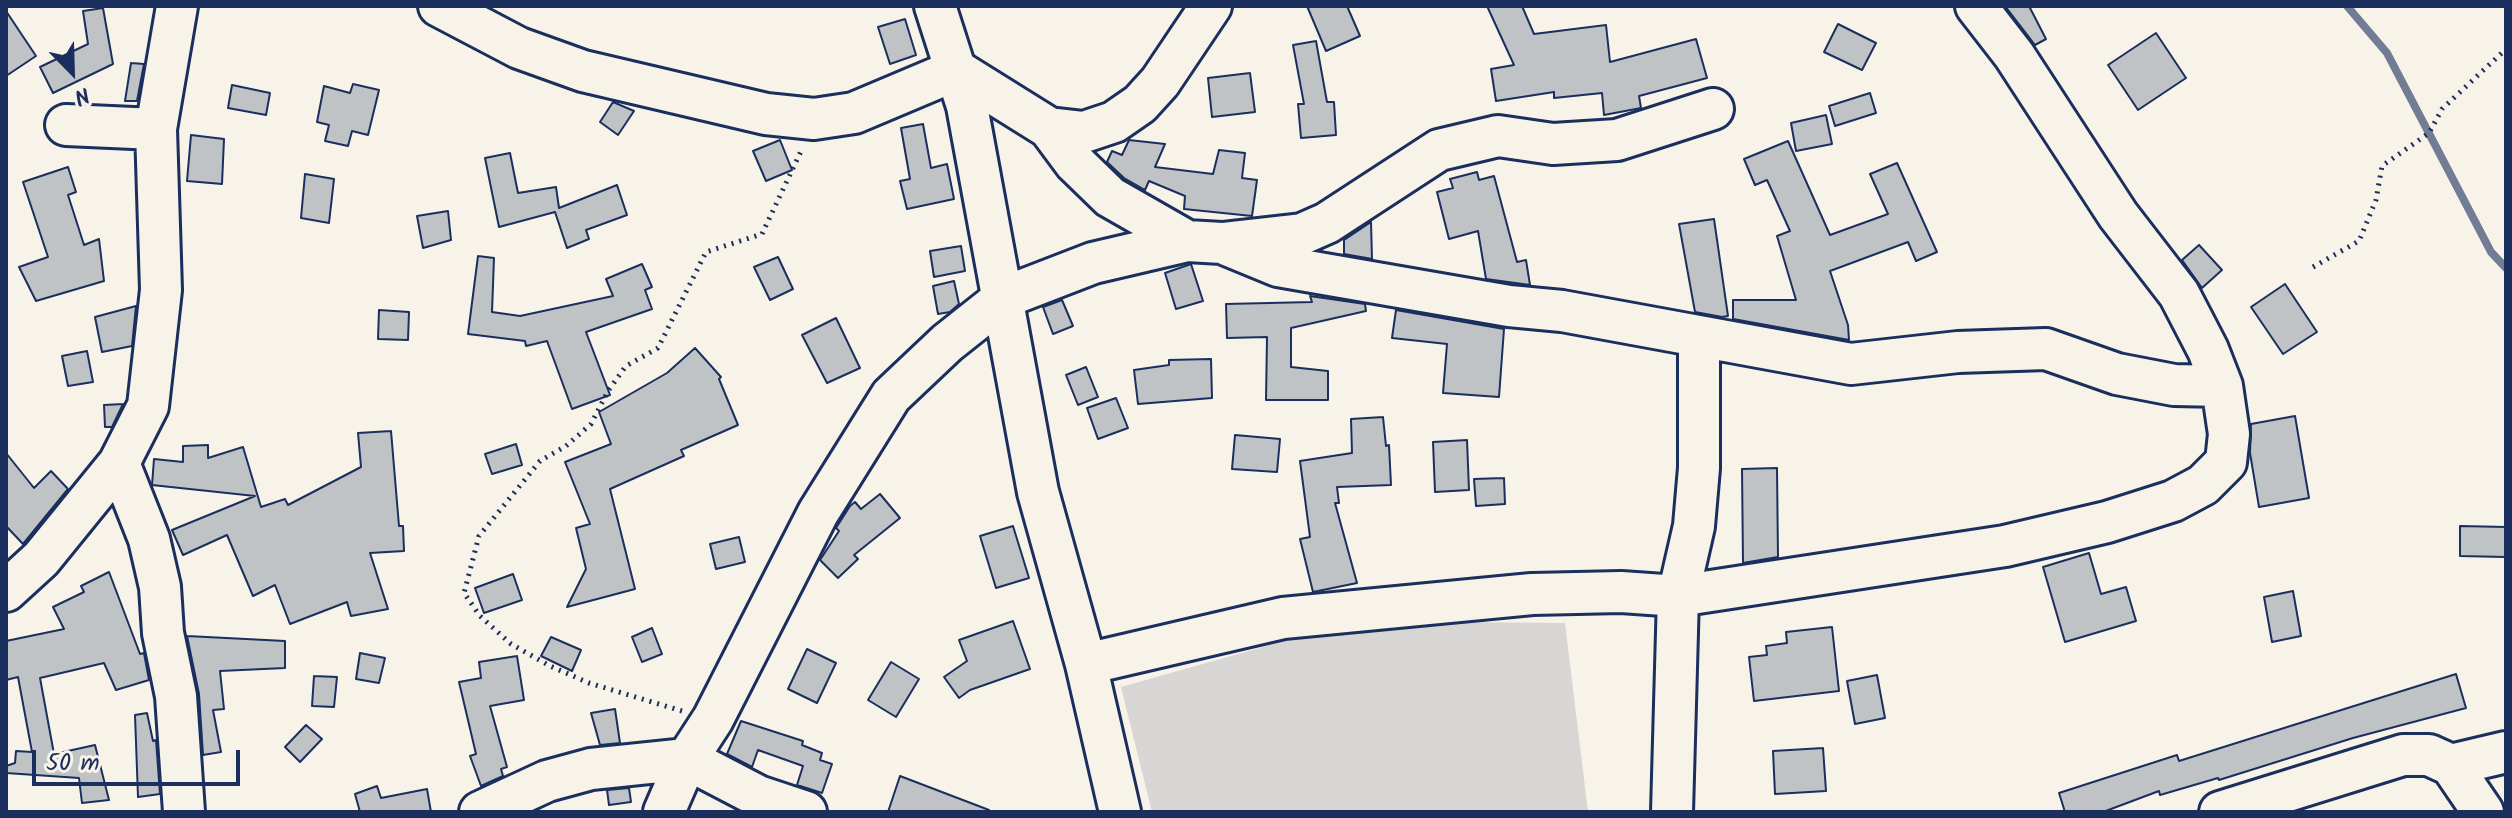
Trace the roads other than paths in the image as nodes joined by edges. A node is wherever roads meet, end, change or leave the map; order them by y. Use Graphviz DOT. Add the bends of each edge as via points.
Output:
graph roads {
  1 [pos="177,6"];
  2 [pos="439,6"];
  3 [pos="935,6"];
  4 [pos="1211,6"];
  5 [pos="1976,6"];
  6 [pos="956,70"];
  7 [pos="1713,109"];
  8 [pos="66,125"];
  9 [pos="1049,128"];
  10 [pos="156,129"];
  11 [pos="1204,242"];
  12 [pos="1005,297"];
  13 [pos="1699,337"];
  14 [pos="2222,386"];
  15 [pos="119,463"];
  16 [pos="6,591"];
  17 [pos="1678,596"];
  18 [pos="1086,664"];
  19 [pos="2506,752"];
  20 [pos="687,759"];
  21 [pos="2451,765"];
  22 [pos="2319,798"];
  23 [pos="184,812"];
  24 [pos="480,812"];
  25 [pos="664,812"];
  26 [pos="806,812"];
  27 [pos="1120,812"];
  28 [pos="1672,812"];
  29 [pos="2220,812"];
  30 [pos="2483,812"];
  1 -- 10 [label="street"];
  2 -- 6 [label="street" via="519,48 583,71 766,114 814,119 854,113"];
  3 -- 6 [label="street"];
  4 -- 9 [label="street" via="1140,104 1114,122 1084,132"];
  5 -- 14 [label="street" via="2118,215 2179,294"];
  6 -- 9 [label="street"];
  6 -- 12 [label="street"];
  7 -- 11 [label="street" via="1617,140 1553,144 1498,136 1439,150 1302,234"];
  8 -- 10 [label="street"];
  9 -- 11 [label="street" via="1110,197"];
  10 -- 15 [label="street" via="161,290 156,357 148,406"];
  11 -- 12 [label="street" via="1093,263"];
  11 -- 13 [label="street" via="1278,266"];
  12 -- 18 [label="street" via="1038,492"];
  12 -- 20 [label="street" via="891,396 818,513 713,719"];
  13 -- 14 [label="street" via="1851,364 2046,349 2117,374 2174,385"];
  13 -- 17 [label="street" via="1699,468 1694,526"];
  14 -- 17 [label="street" via="2229,434 2226,462 2203,485 2173,501 2005,546"];
  15 -- 16 [label="street" via="41,559"];
  15 -- 23 [label="street" via="149,539 160,587 176,696"];
  17 -- 18 [label="street" via="1532,594 1298,616"];
  17 -- 28 [label="street"];
  18 -- 27 [label="street"];
  19 -- 21 [label="street"];
  20 -- 24 [label="street" via="591,769 547,781"];
  20 -- 25 [label="street"];
  20 -- 26 [label="street" via="758,796"];
  21 -- 22 [label="street" via="2429,755 2403,755"];
  21 -- 30 [label="street"];
  22 -- 29 [label="street"];
}
